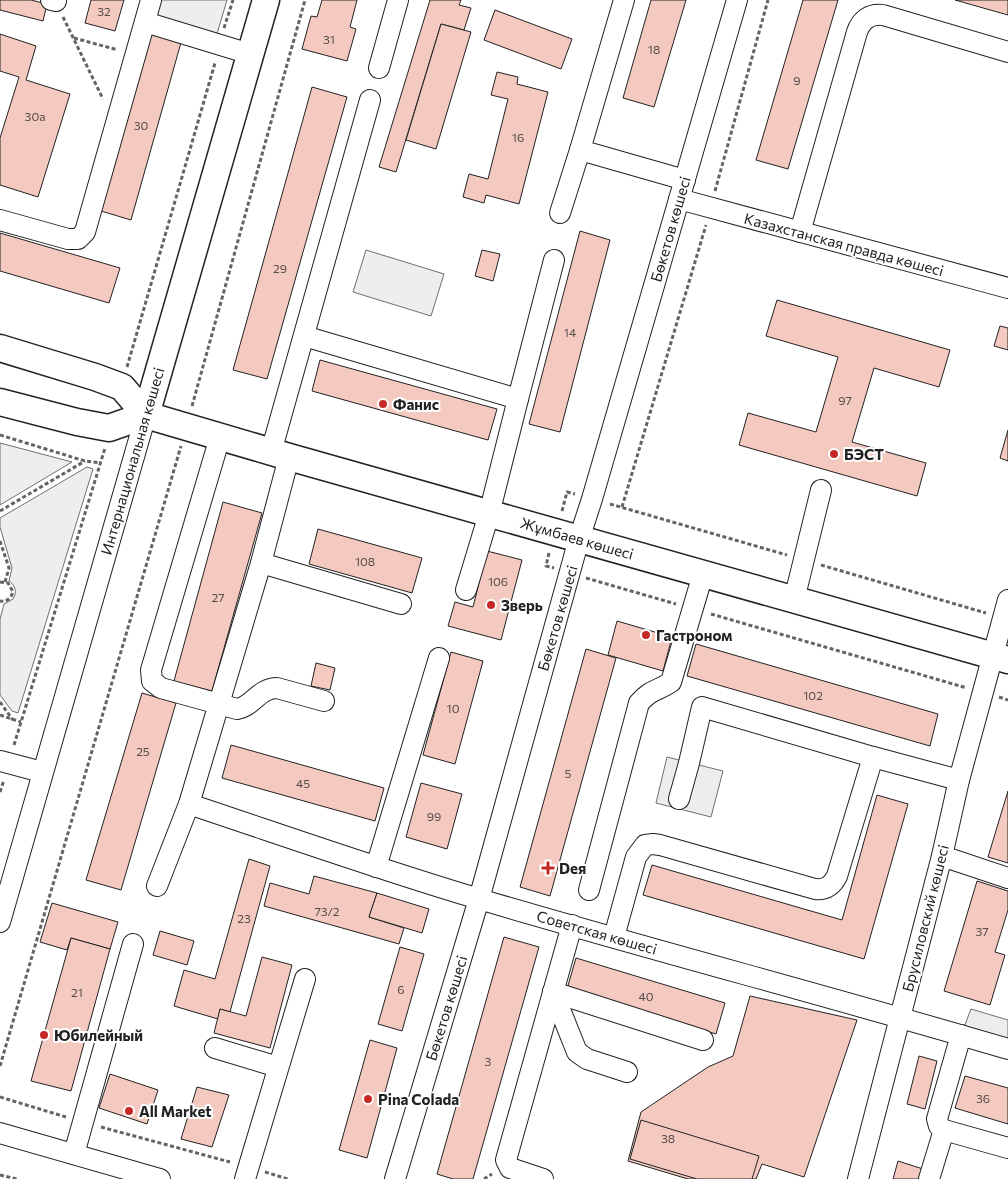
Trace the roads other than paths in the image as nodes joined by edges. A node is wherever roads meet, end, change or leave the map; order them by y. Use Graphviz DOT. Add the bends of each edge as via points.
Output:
graph roads {
  1 [pos="151,0"];
  2 [pos="266,0"];
  3 [pos="398,0"];
  4 [pos="624,0"];
  5 [pos="737,0"];
  6 [pos="145,22"];
  7 [pos="1008,52"];
  8 [pos="250,54"];
  9 [pos="379,68"];
  10 [pos="370,100"];
  11 [pos="580,150"];
  12 [pos="684,180"];
  13 [pos="679,199"];
  14 [pos="560,213"];
  15 [pos="0,220"];
  16 [pos="800,232"];
  17 [pos="554,260"];
  18 [pos="1008,288"];
  19 [pos="304,336"];
  20 [pos="0,348"];
  21 [pos="518,399"];
  22 [pos="0,402"];
  23 [pos="146,415"];
  24 [pos="220,437"];
  25 [pos="280,455"];
  26 [pos="822,490"];
  27 [pos="489,514"];
  28 [pos="579,539"];
  29 [pos="261,563"];
  30 [pos="703,574"];
  31 [pos="466,590"];
  32 [pos="794,600"];
  33 [pos="1008,600"];
  34 [pos="401,604"];
  35 [pos="439,658"];
  36 [pos="1000,658"];
  37 [pos="324,701"];
  38 [pos="218,703"];
  39 [pos="873,757"];
  40 [pos="3,764"];
  41 [pos="42,772"];
  42 [pos="959,780"];
  43 [pos="679,799"];
  44 [pos="189,804"];
  45 [pos="942,856"];
  46 [pos="376,867"];
  47 [pos="1008,878"];
  48 [pos="157,886"];
  49 [pos="589,890"];
  50 [pos="4,892"];
  51 [pos="479,899"];
  52 [pos="0,922"];
  53 [pos="572,925"];
  54 [pos="614,937"];
  55 [pos="133,944"];
  56 [pos="305,979"];
  57 [pos="553,992"];
  58 [pos="900,1016"];
  59 [pos="961,1034"];
  60 [pos="702,1040"];
  61 [pos="215,1048"];
  62 [pos="1008,1048"];
  63 [pos="278,1067"];
  64 [pos="627,1072"];
  65 [pos="944,1130"];
  66 [pos="0,1133"];
  67 [pos="1008,1148"];
  68 [pos="74,1154"];
  69 [pos="247,1173"];
  70 [pos="160,1179"];
  71 [pos="395,1179"];
  72 [pos="543,1179"];
  73 [pos="858,1179"];
  74 [pos="929,1179"];
  1 -- 6 [label="street"];
  2 -- 8 [label="main road, Интернациональная көшесі"];
  3 -- 9 [label="street"];
  4 -- 11 [label="street"];
  5 -- 12 [label="street, Бөкетов көшесі"];
  6 -- 8 [label="street"];
  6 -- 15 [label="street" via="85,232 73,240"];
  7 -- 16 [label="street" via="882,15 863,20 856,32"];
  8 -- 23 [label="main road, Интернациональная көшесі"];
  10 -- 19 [label="street"];
  11 -- 12 [label="street"];
  11 -- 14 [label="street"];
  12 -- 13 [label="street, Бөкетов көшесі"];
  13 -- 16 [label="street, Казахстанская правда көшесі"];
  13 -- 28 [label="street, Бөкетов көшесі"];
  16 -- 18 [label="street, Казахстанская правда көшесі"];
  17 -- 21 [label="street"];
  19 -- 21 [label="street"];
  19 -- 25 [label="street"];
  20 -- 23 [label="main road" via="122,387"];
  21 -- 27 [label="street"];
  22 -- 23 [label="main road" via="109,428"];
  23 -- 24 [label="main road, Жұмбаев көшесі"];
  23 -- 41 [label="street, Интернациональная көшесі"];
  24 -- 25 [label="main road, Жұмбаев көшесі"];
  24 -- 38 [label="street" via="150,675 160,688"];
  25 -- 27 [label="main road, Жұмбаев көшесі"];
  25 -- 29 [label="street"];
  26 -- 32 [label="street"];
  27 -- 28 [label="main road, Жұмбаев көшесі"];
  27 -- 31 [label="street"];
  28 -- 30 [label="main road, Жұмбаев көшесі"];
  28 -- 51 [label="street, Бөкетов көшесі"];
  29 -- 34 [label="street"];
  29 -- 38 [label="street"];
  30 -- 32 [label="main road, Жұмбаев көшесі"];
  30 -- 49 [label="street" via="671,682 650,692 638,703"];
  32 -- 36 [label="main road, Жұмбаев көшесі"];
  33 -- 36 [label="street, Брусиловский көшесі"];
  35 -- 46 [label="street"];
  36 -- 42 [label="street, Брусиловский көшесі" via="983,693"];
  37 -- 38 [label="street" via="270,688 239,709"];
  38 -- 44 [label="street"];
  39 -- 42 [label="street"];
  39 -- 43 [label="street" via="702,707"];
  39 -- 54 [label="street" via="837,876 829,886 814,890 660,845 645,845 636,857"];
  40 -- 41 [label="street"];
  41 -- 50 [label="street, Интернациональная көшесі"];
  42 -- 45 [label="street, Брусиловский көшесі"];
  44 -- 46 [label="street, Советская көшесі"];
  44 -- 48 [label="street"];
  45 -- 47 [label="street"];
  45 -- 58 [label="street, Брусиловский көшесі"];
  46 -- 51 [label="street, Советская көшесі"];
  50 -- 52 [label="street, Интернациональная көшесі"];
  51 -- 53 [label="street, Советская көшесі"];
  51 -- 71 [label="street, Бөкетов көшесі"];
  53 -- 54 [label="street, Советская көшесі"];
  53 -- 57 [label="street"];
  54 -- 58 [label="street, Советская көшесі"];
  55 -- 68 [label="street"];
  56 -- 63 [label="street"];
  57 -- 60 [label="street"];
  57 -- 64 [label="street" via="577,1052 587,1059"];
  57 -- 72 [label="street" via="506,1160 514,1170"];
  58 -- 59 [label="street, Советская көшесі"];
  58 -- 73 [label="street, Брусиловский көшесі"];
  59 -- 62 [label="street, Советская көшесі"];
  59 -- 65 [label="street" via="937,1119"];
  61 -- 63 [label="street"];
  63 -- 69 [label="street"];
  65 -- 67 [label="street"];
  65 -- 74 [label="street"];
  66 -- 68 [label="street"];
  68 -- 70 [label="street"];
}
